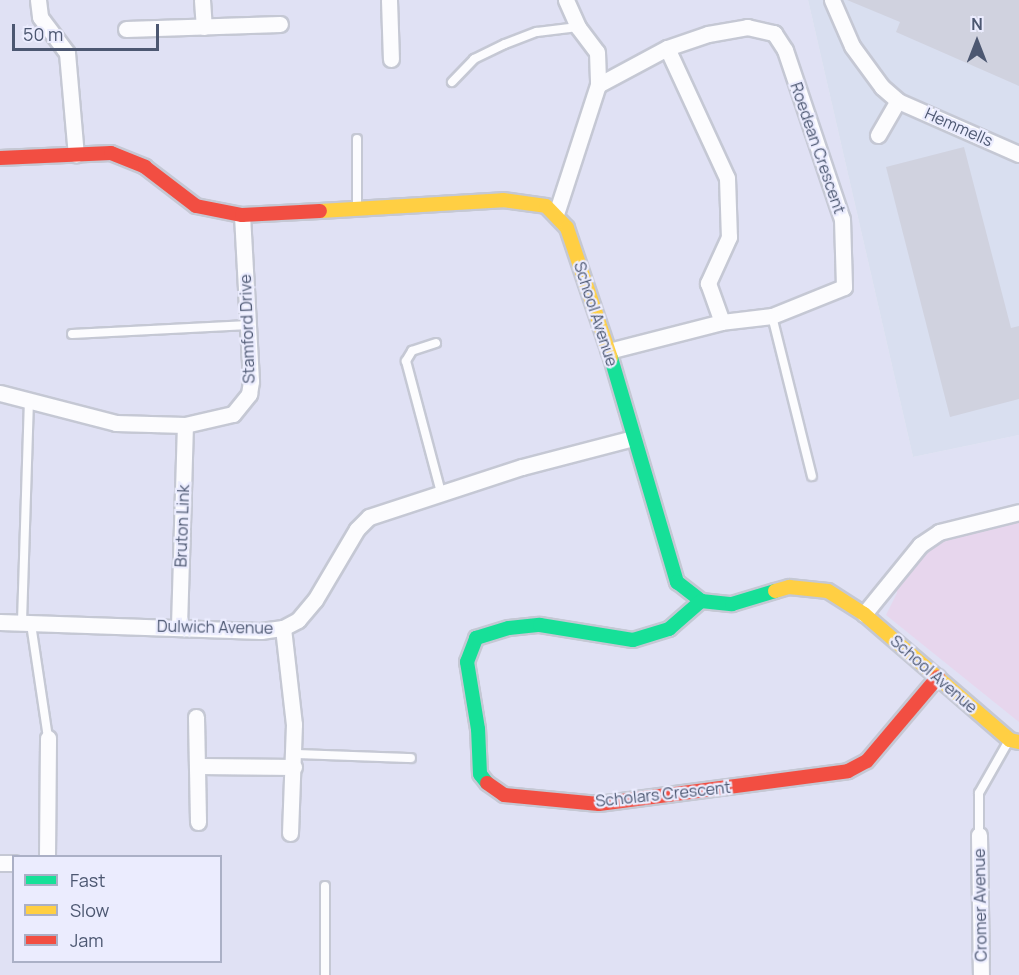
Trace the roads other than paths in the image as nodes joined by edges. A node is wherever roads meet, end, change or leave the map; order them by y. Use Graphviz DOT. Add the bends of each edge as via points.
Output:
graph roads {
  1 [pos="38,0"];
  2 [pos="202,0"];
  3 [pos="389,0"];
  4 [pos="566,0"];
  5 [pos="832,0"];
  6 [pos="279,24"];
  7 [pos="204,27"];
  8 [pos="578,27"];
  9 [pos="126,29"];
  10 [pos="667,48"];
  11 [pos="390,58"];
  12 [pos="452,82"];
  13 [pos="598,85"];
  14 [pos="898,101"];
  15 [pos="878,135"];
  16 [pos="357,139"];
  17 [pos="1019,154"];
  18 [pos="76,155"];
  19 [pos="0,158"];
  20 [pos="357,209"];
  21 [pos="556,214"];
  22 [pos="242,215"];
  23 [pos="772,316"];
  24 [pos="722,322"];
  25 [pos="249,326"];
  26 [pos="72,334"];
  27 [pos="436,343"];
  28 [pos="609,351"];
  29 [pos="0,393"];
  30 [pos="29,402"];
  31 [pos="185,425"];
  32 [pos="633,438"];
  33 [pos="812,476"];
  34 [pos="441,493"];
  35 [pos="1019,512"];
  36 [pos="701,601"];
  37 [pos="864,614"];
  38 [pos="0,622"];
  39 [pos="26,623"];
  40 [pos="178,626"];
  41 [pos="283,628"];
  42 [pos="938,677"];
  43 [pos="196,717"];
  44 [pos="48,738"];
  45 [pos="1015,741"];
  46 [pos="411,758"];
  47 [pos="294,760"];
  48 [pos="200,766"];
  49 [pos="198,822"];
  50 [pos="290,834"];
  51 [pos="979,835"];
  52 [pos="47,855"];
  53 [pos="325,886"];
  54 [pos="325,975"];
  55 [pos="981,975"];
  1 -- 18 [label="street" via="40,17 67,53"];
  2 -- 7 [label="street"];
  3 -- 11 [label="street"];
  4 -- 8 [label="street"];
  5 -- 14 [label="street, Hemmells" via="852,46 882,87"];
  6 -- 7 [label="street"];
  7 -- 9 [label="street"];
  8 -- 12 [label="lane" via="537,32 505,44 474,60"];
  8 -- 13 [label="street" via="597,52"];
  10 -- 13 [label="street, Roedean Crescent"];
  10 -- 23 [label="street, Roedean Crescent" via="747,27 774,33 785,50 843,219 846,262 843,287"];
  10 -- 24 [label="street" via="727,178 729,237 708,283"];
  13 -- 21 [label="street"];
  14 -- 15 [label="street"];
  14 -- 17 [label="street, Hemmells"];
  16 -- 20 [label="lane"];
  18 -- 19 [label="street"];
  18 -- 22 [label="street" via="111,153 145,167 196,206"];
  20 -- 21 [label="street" via="503,200 534,202"];
  20 -- 22 [label="street"];
  21 -- 28 [label="street, School Avenue" via="567,228"];
  22 -- 25 [label="street, Stamford Drive"];
  23 -- 24 [label="street, Roedean Crescent"];
  23 -- 33 [label="lane"];
  24 -- 28 [label="street, Roedean Crescent"];
  25 -- 26 [label="lane"];
  25 -- 31 [label="street, Stamford Drive" via="249,394 233,414"];
  27 -- 34 [label="lane" via="412,351 406,360"];
  28 -- 32 [label="street, School Avenue"];
  29 -- 30 [label="street, Stamford Drive"];
  30 -- 31 [label="street, Stamford Drive" via="116,423"];
  30 -- 39 [label="lane"];
  31 -- 40 [label="street, Bruton Link"];
  32 -- 34 [label="street, Dulwich Avenue"];
  32 -- 36 [label="street, School Avenue" via="677,582"];
  34 -- 41 [label="street, Dulwich Avenue" via="369,517 357,529 315,600 298,620"];
  35 -- 37 [label="street" via="963,525 930,539"];
  36 -- 37 [label="street, School Avenue" via="732,604 789,587 828,591"];
  36 -- 42 [label="street, Scholars Crescent" via="669,629 633,640 540,626 509,628 476,638 467,662 478,729 480,774 492,790 504,795 599,804 848,771 867,761"];
  37 -- 42 [label="street, School Avenue"];
  38 -- 39 [label="street, Dulwich Avenue"];
  39 -- 40 [label="street, Dulwich Avenue"];
  39 -- 44 [label="lane"];
  40 -- 41 [label="street, Dulwich Avenue" via="261,631"];
  41 -- 47 [label="street"];
  42 -- 45 [label="street, School Avenue"];
  43 -- 48 [label="street"];
  44 -- 52 [label="street"];
  45 -- 51 [label="lane" via="979,793"];
  46 -- 47 [label="lane"];
  47 -- 48 [label="street"];
  47 -- 50 [label="street"];
  48 -- 49 [label="street"];
  51 -- 55 [label="street, Cromer Avenue"];
  53 -- 54 [label="lane"];
}
